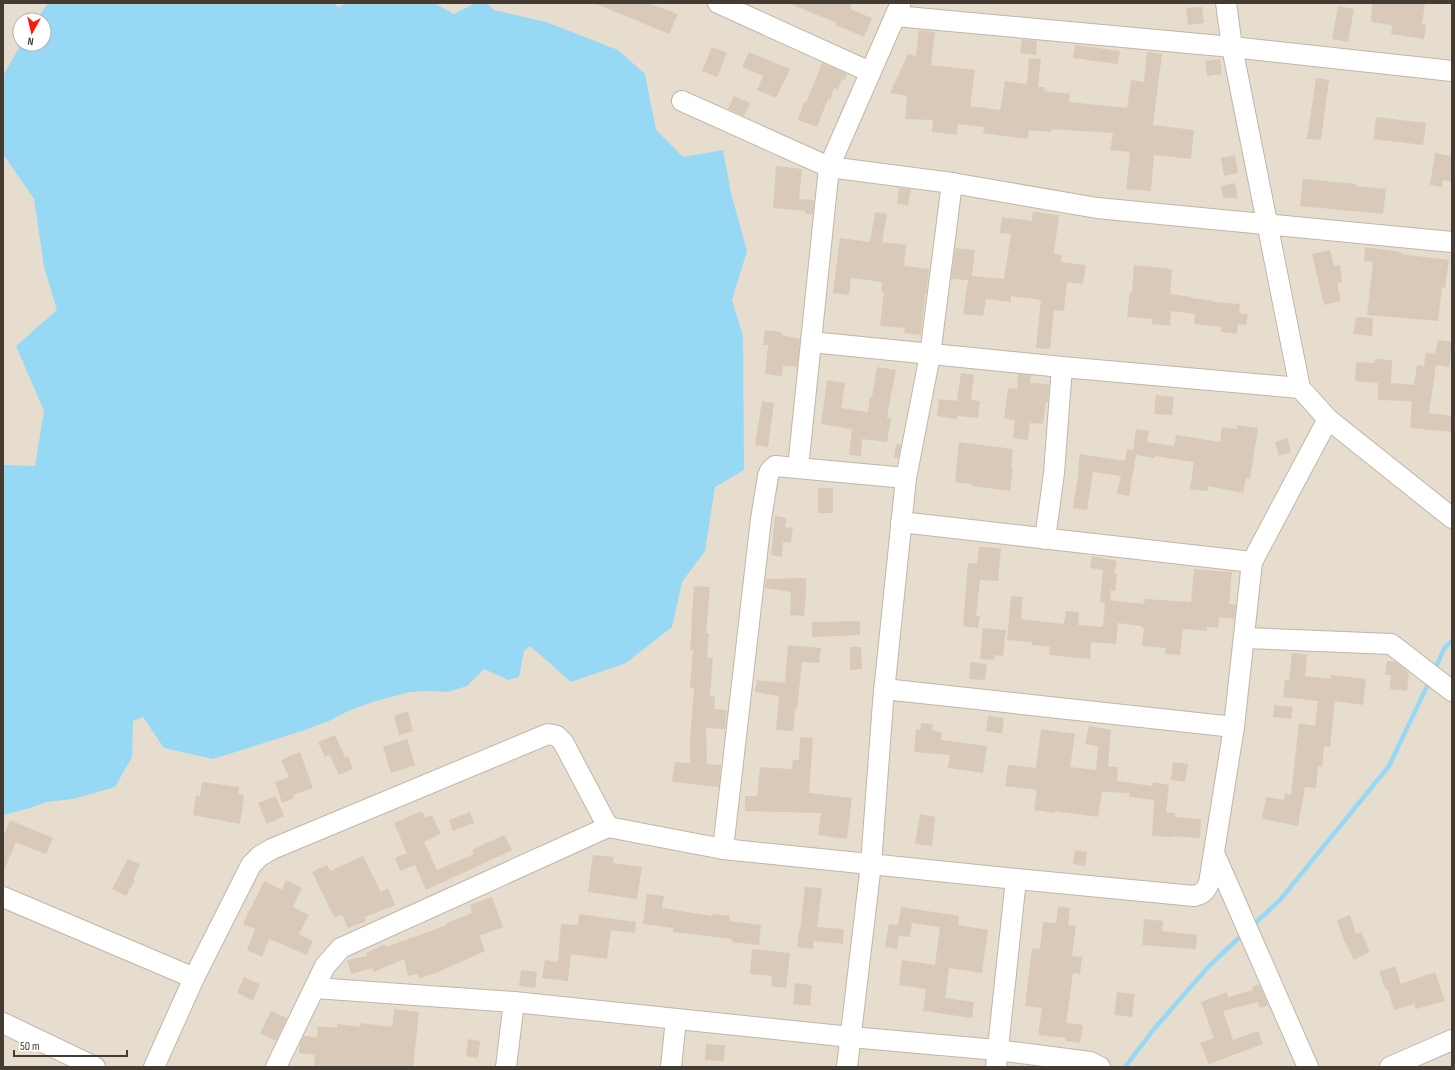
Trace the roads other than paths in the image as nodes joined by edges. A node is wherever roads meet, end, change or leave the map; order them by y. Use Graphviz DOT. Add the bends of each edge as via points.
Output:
graph roads {
  1 [pos="718,3"];
  2 [pos="1226,3"];
  3 [pos="898,10"];
  4 [pos="1232,47"];
  5 [pos="1452,71"];
  6 [pos="870,72"];
  7 [pos="682,101"];
  8 [pos="829,166"];
  9 [pos="952,183"];
  10 [pos="1267,225"];
  11 [pos="1452,242"];
  12 [pos="811,342"];
  13 [pos="930,355"];
  14 [pos="1062,368"];
  15 [pos="1300,388"];
  16 [pos="1328,419"];
  17 [pos="798,468"];
  18 [pos="906,478"];
  19 [pos="1452,518"];
  20 [pos="901,522"];
  21 [pos="1045,539"];
  22 [pos="1252,562"];
  23 [pos="1245,638"];
  24 [pos="884,689"];
  25 [pos="1452,691"];
  26 [pos="1234,727"];
  27 [pos="608,827"];
  28 [pos="723,849"];
  29 [pos="1214,854"];
  30 [pos="871,864"];
  31 [pos="1016,879"];
  32 [pos="3,897"];
  33 [pos="194,978"];
  34 [pos="314,988"];
  35 [pos="514,1002"];
  36 [pos="676,1019"];
  37 [pos="3,1023"];
  38 [pos="851,1038"];
  39 [pos="1452,1040"];
  40 [pos="997,1059"];
  41 [pos="95,1067"];
  42 [pos="154,1067"];
  43 [pos="276,1067"];
  44 [pos="506,1067"];
  45 [pos="671,1067"];
  46 [pos="847,1067"];
  47 [pos="1100,1067"];
  48 [pos="1308,1067"];
  49 [pos="1390,1067"];
  1 -- 6 [label="street"];
  2 -- 4 [label="street"];
  3 -- 4 [label="street"];
  3 -- 6 [label="street"];
  4 -- 5 [label="street"];
  4 -- 10 [label="street"];
  6 -- 8 [label="street"];
  7 -- 8 [label="street"];
  8 -- 9 [label="street"];
  8 -- 12 [label="street"];
  9 -- 10 [label="street" via="1098,208"];
  9 -- 13 [label="street"];
  10 -- 11 [label="street"];
  10 -- 15 [label="street"];
  12 -- 13 [label="street"];
  12 -- 17 [label="street"];
  13 -- 14 [label="street"];
  13 -- 18 [label="street"];
  14 -- 15 [label="street"];
  14 -- 21 [label="street" via="1054,473"];
  15 -- 16 [label="street"];
  16 -- 19 [label="street"];
  16 -- 22 [label="street"];
  17 -- 18 [label="street"];
  17 -- 28 [label="street" via="775,466 768,476"];
  18 -- 20 [label="street"];
  20 -- 21 [label="street"];
  20 -- 24 [label="street"];
  21 -- 22 [label="street"];
  22 -- 23 [label="street"];
  23 -- 25 [label="street" via="1390,644"];
  23 -- 26 [label="street"];
  24 -- 26 [label="street"];
  24 -- 30 [label="street"];
  26 -- 29 [label="street"];
  27 -- 28 [label="street"];
  27 -- 33 [label="street" via="563,742 557,736 548,734 260,856 251,865"];
  27 -- 34 [label="street" via="341,948 325,966"];
  28 -- 30 [label="street"];
  29 -- 31 [label="street" via="1206,890 1194,896"];
  29 -- 48 [label="street"];
  30 -- 31 [label="street"];
  30 -- 38 [label="street"];
  31 -- 40 [label="street"];
  32 -- 33 [label="street"];
  33 -- 42 [label="street"];
  34 -- 35 [label="street"];
  34 -- 43 [label="street"];
  35 -- 36 [label="street"];
  35 -- 44 [label="street"];
  36 -- 38 [label="street"];
  36 -- 45 [label="street"];
  37 -- 41 [label="street"];
  38 -- 40 [label="street"];
  38 -- 46 [label="street"];
  39 -- 49 [label="street"];
  40 -- 47 [label="street" via="1090,1062"];
}
